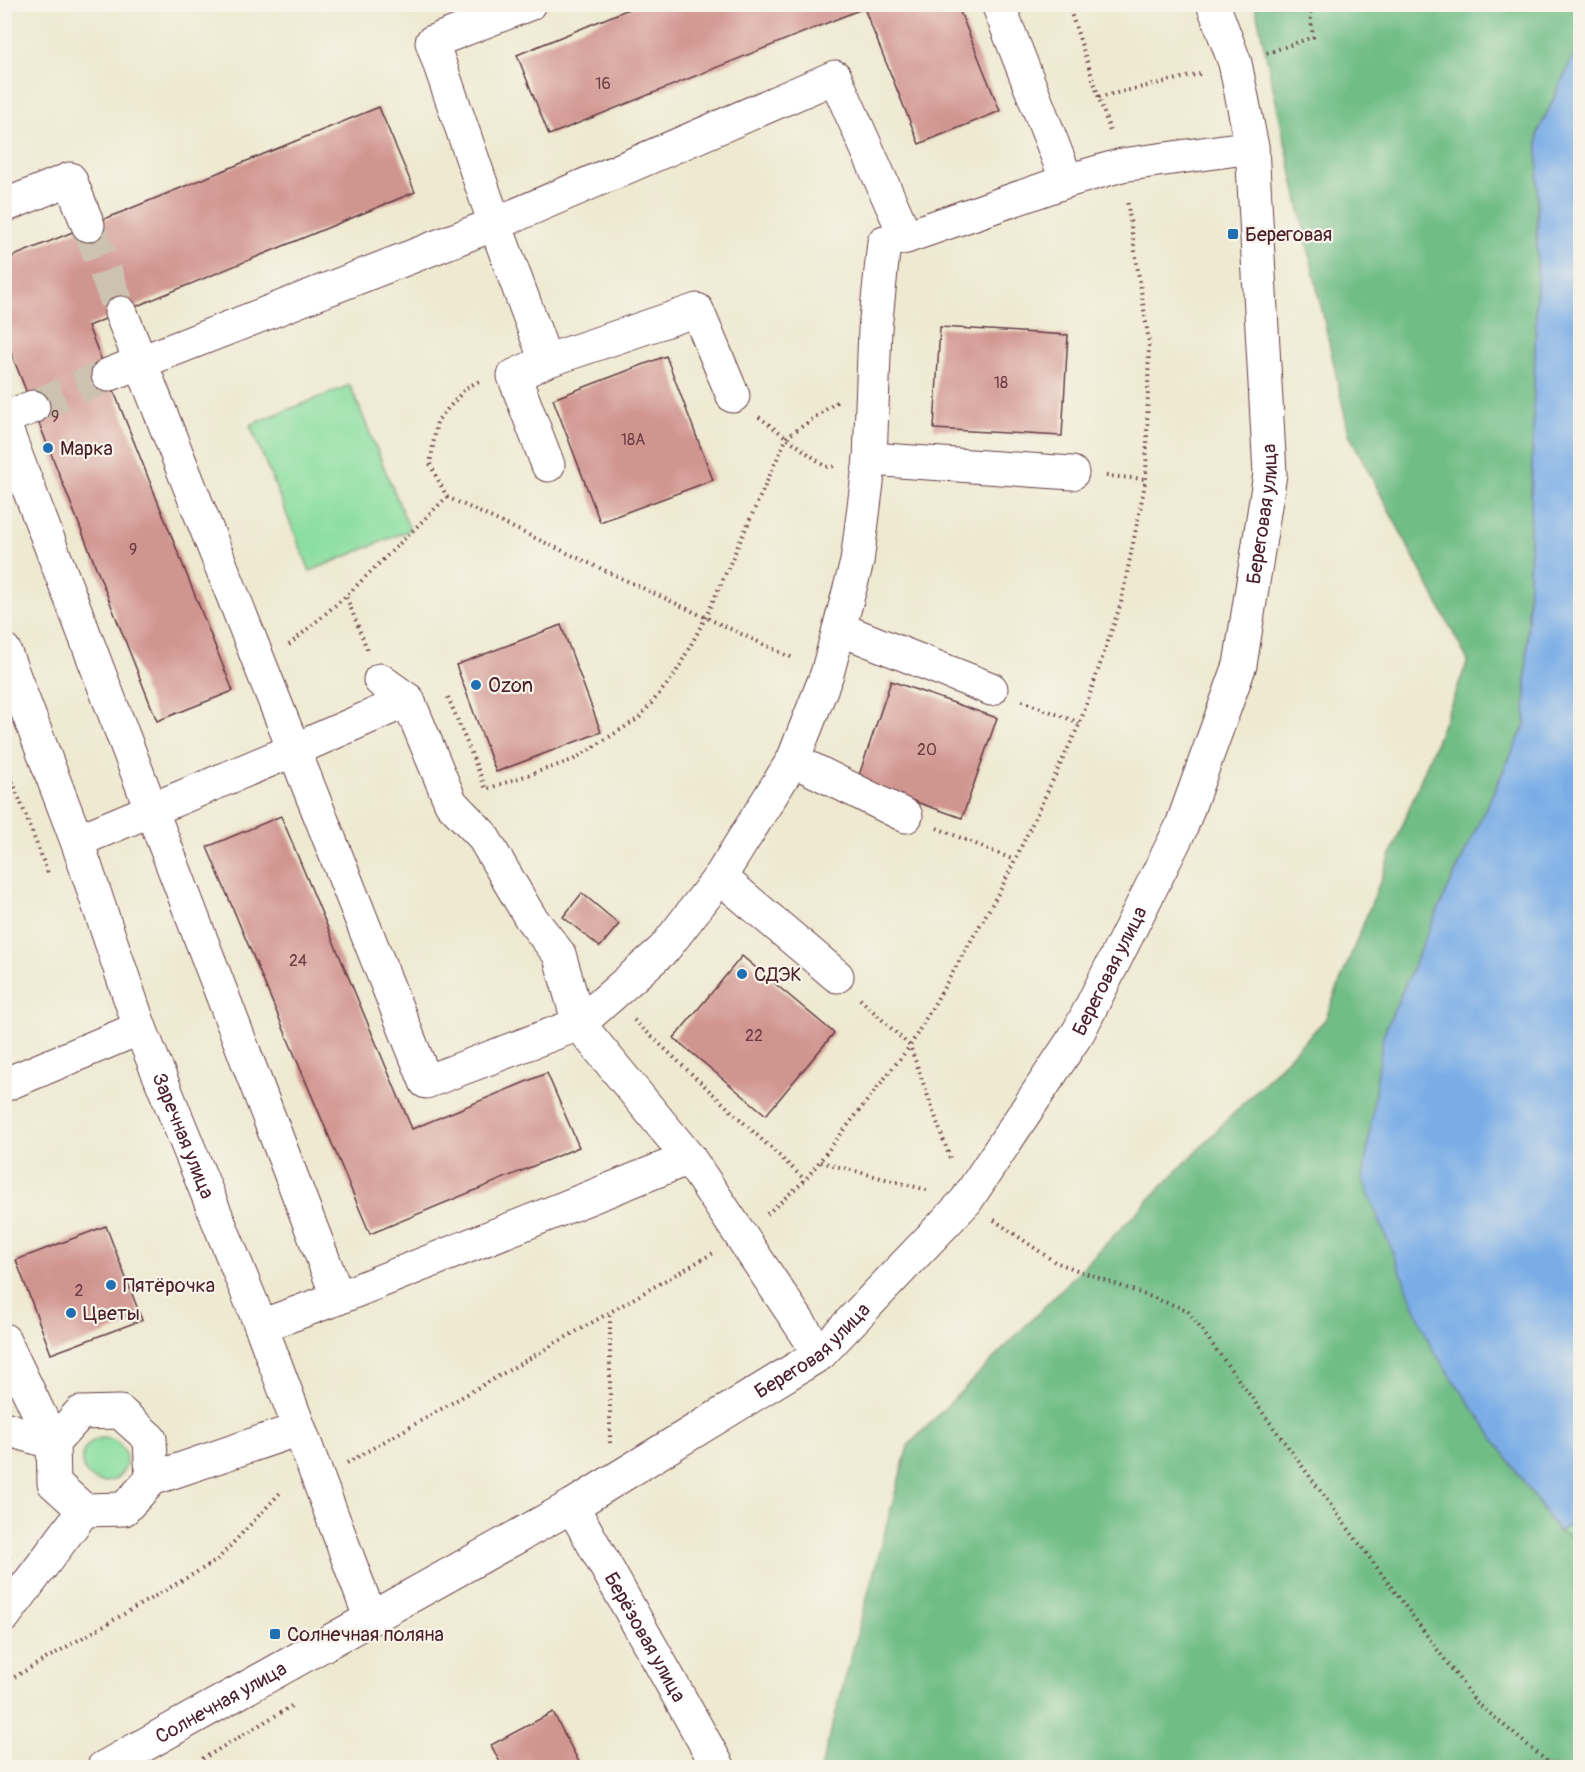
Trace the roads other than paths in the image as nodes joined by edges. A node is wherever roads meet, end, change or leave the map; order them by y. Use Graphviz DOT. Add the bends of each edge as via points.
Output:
graph roads {
  1 [pos="529,4"];
  2 [pos="998,4"];
  3 [pos="1213,4"];
  4 [pos="1252,147"];
  5 [pos="1067,181"];
  6 [pos="4,206"];
  7 [pos="495,224"];
  8 [pos="88,225"];
  9 [pos="906,237"];
  10 [pos="121,313"];
  11 [pos="546,361"];
  12 [pos="141,363"];
  13 [pos="108,375"];
  14 [pos="733,396"];
  15 [pos="4,424"];
  16 [pos="870,459"];
  17 [pos="548,465"];
  18 [pos="1072,474"];
  19 [pos="840,629"];
  20 [pos="4,650"];
  21 [pos="380,680"];
  22 [pos="991,689"];
  23 [pos="408,700"];
  24 [pos="294,750"];
  25 [pos="793,760"];
  26 [pos="152,809"];
  27 [pos="906,816"];
  28 [pos="77,841"];
  29 [pos="720,877"];
  30 [pos="837,976"];
  31 [pos="579,1024"];
  32 [pos="140,1028"];
  33 [pos="4,1085"];
  34 [pos="689,1158"];
  35 [pos="338,1298"];
  36 [pos="261,1326"];
  37 [pos="4,1340"];
  38 [pos="820,1354"];
  39 [pos="4,1428"];
  40 [pos="299,1429"];
  41 [pos="53,1443"];
  42 [pos="152,1479"];
  43 [pos="572,1506"];
  44 [pos="84,1510"];
  45 [pos="4,1616"];
  46 [pos="370,1617"];
  47 [pos="103,1767"];
  48 [pos="719,1767"];
  1 -- 7 [label="street" via="432,42"];
  2 -- 5 [label="street"];
  3 -- 4 [label="street, Береговая улица" via="1221,68"];
  4 -- 5 [label="street" via="1122,165"];
  4 -- 38 [label="street, Береговая улица" via="1270,474 1240,665 1181,828 1079,1031 966,1201"];
  5 -- 9 [label="street"];
  6 -- 8 [label="street" via="70,179"];
  7 -- 9 [label="street" via="834,77"];
  7 -- 11 [label="street"];
  7 -- 12 [label="street"];
  9 -- 16 [label="street" via="884,242 875,329"];
  10 -- 12 [label="street"];
  11 -- 14 [label="street" via="697,310"];
  11 -- 17 [label="street" via="514,376"];
  12 -- 13 [label="street"];
  12 -- 24 [label="street"];
  15 -- 26 [label="street"];
  16 -- 18 [label="street"];
  16 -- 19 [label="street" via="857,562"];
  19 -- 22 [label="street"];
  19 -- 25 [label="street" via="828,674"];
  20 -- 28 [label="street, Заречная улица"];
  21 -- 23 [label="street"];
  23 -- 24 [label="street"];
  23 -- 31 [label="street" via="451,803 483,835 530,917 559,954"];
  24 -- 26 [label="street"];
  24 -- 31 [label="street" via="426,1082"];
  25 -- 27 [label="street"];
  25 -- 29 [label="street"];
  26 -- 28 [label="street"];
  26 -- 35 [label="street"];
  28 -- 32 [label="street, Заречная улица"];
  29 -- 30 [label="street"];
  29 -- 31 [label="street" via="664,949"];
  31 -- 34 [label="street"];
  32 -- 33 [label="street"];
  32 -- 36 [label="street, Заречная улица"];
  34 -- 35 [label="street"];
  34 -- 38 [label="street"];
  35 -- 36 [label="street"];
  36 -- 40 [label="street, Заречная улица"];
  37 -- 41 [label="street"];
  38 -- 43 [label="street, Береговая улица"];
  39 -- 41 [label="street"];
  40 -- 42 [label="street"];
  40 -- 46 [label="street, Заречная улица"];
  41 -- 42 [label="street" via="80,1413 120,1412 150,1439"];
  41 -- 44 [label="street" via="54,1483"];
  42 -- 44 [label="street" via="124,1509"];
  43 -- 46 [label="street, Береговая улица"];
  43 -- 48 [label="street, Берёзовая улица"];
  44 -- 45 [label="street"];
  46 -- 47 [label="street, Солнечная улица"];
}
